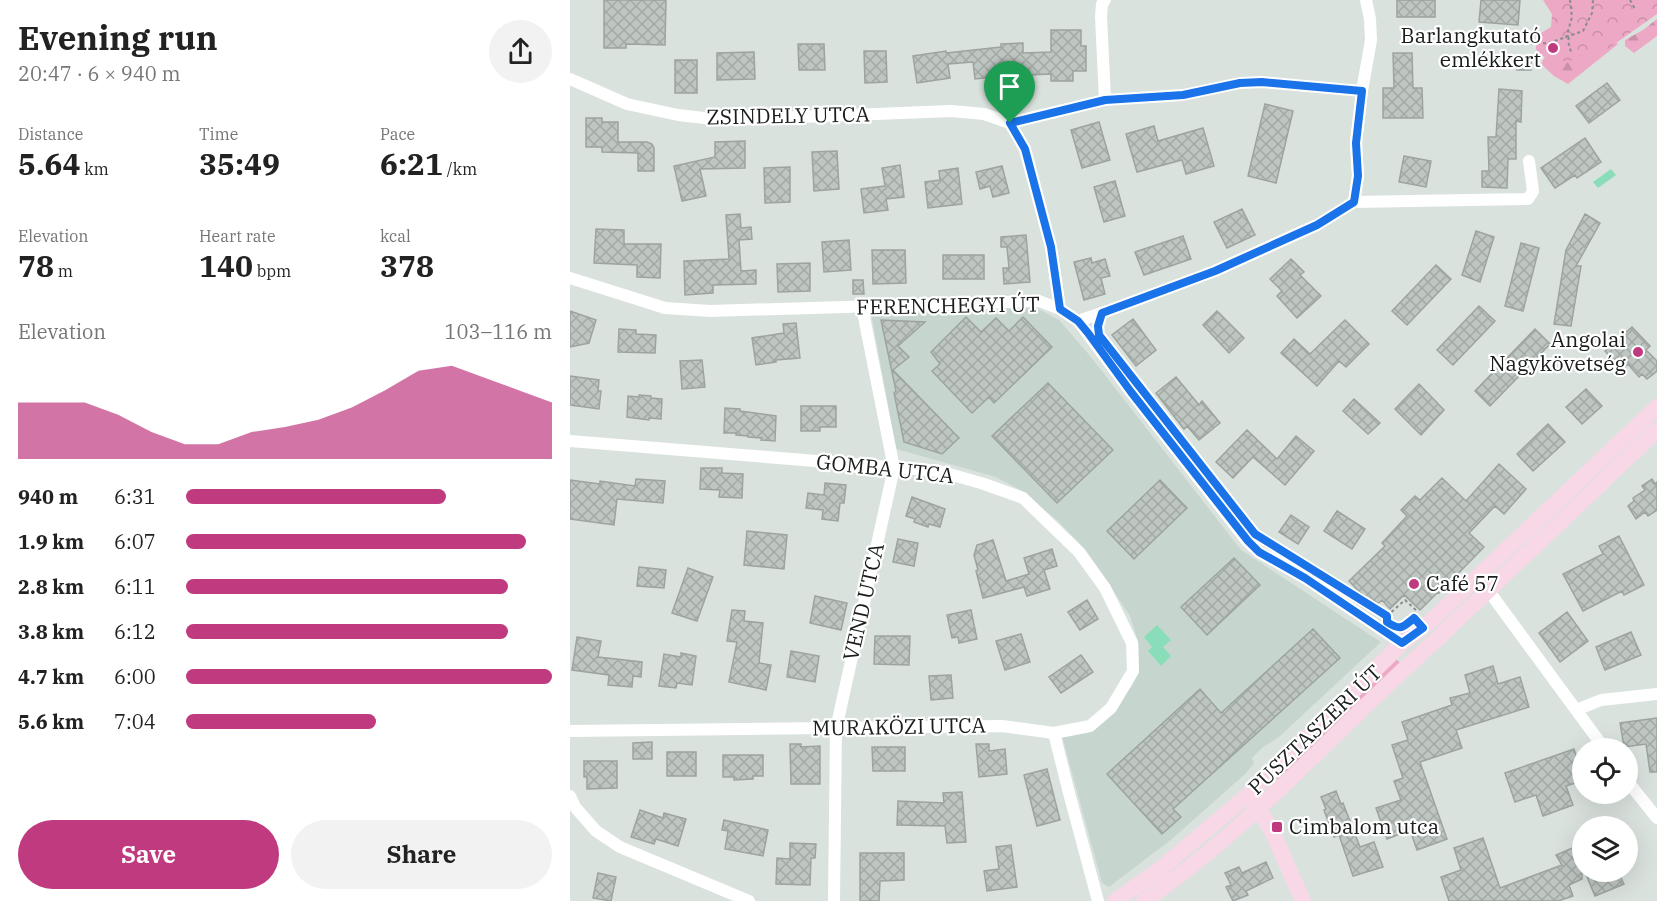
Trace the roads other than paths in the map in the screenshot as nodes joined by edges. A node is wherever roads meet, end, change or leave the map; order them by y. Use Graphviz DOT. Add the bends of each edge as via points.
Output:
graph roads {
  1 [pos="1105,0"];
  2 [pos="1366,0"];
  3 [pos="570,79"];
  4 [pos="1010,123"];
  5 [pos="1528,161"];
  6 [pos="1354,202"];
  7 [pos="570,278"];
  8 [pos="862,307"];
  9 [pos="1060,309"];
  10 [pos="1078,321"];
  11 [pos="1657,406"];
  12 [pos="1650,436"];
  13 [pos="570,441"];
  14 [pos="894,468"];
  15 [pos="1478,575"];
  16 [pos="1488,590"];
  17 [pos="1402,643"];
  18 [pos="1416,658"];
  19 [pos="1657,694"];
  20 [pos="1576,710"];
  21 [pos="836,729"];
  22 [pos="570,731"];
  23 [pos="1054,733"];
  24 [pos="1597,738"];
  25 [pos="1249,794"];
  26 [pos="1638,794"];
  27 [pos="570,796"];
  28 [pos="1260,809"];
  29 [pos="1657,818"];
  30 [pos="749,901"];
  31 [pos="834,901"];
  32 [pos="1098,901"];
  33 [pos="1115,901"];
  34 [pos="1144,901"];
  35 [pos="1303,901"];
  1 -- 4 [label="street" via="1101,17 1105,100"];
  2 -- 6 [label="street" via="1371,40 1356,143 1358,176"];
  3 -- 4 [label="street, ZSINDELY UTCA" via="627,104 722,120 951,111 984,114"];
  4 -- 9 [label="street" via="1025,149 1051,247"];
  5 -- 6 [label="street" via="1533,190 1528,198"];
  6 -- 10 [label="street" via="1317,225 1215,271"];
  7 -- 8 [label="street, FERENCHEGYI ÚT" via="665,308 710,311"];
  8 -- 9 [label="street, FERENCHEGYI ÚT" via="1039,301"];
  8 -- 14 [label="street, VEND UTCA"];
  9 -- 10 [label="street, FERENCHEGYI ÚT"];
  10 -- 17 [label="street, FERENCHEGYI ÚT" via="1259,552"];
  11 -- 12 [label="street, PUSZTASZERI ÚT"];
  12 -- 15 [label="street, PUSZTASZERI ÚT"];
  12 -- 16 [label="street, PUSZTASZERI ÚT"];
  13 -- 14 [label="street, GOMBA UTCA"];
  14 -- 21 [label="street, VEND UTCA"];
  14 -- 23 [label="street, GOMBA UTCA" via="939,471 1023,498 1080,552 1105,588 1132,643 1133,671 1111,708 1090,726"];
  15 -- 16 [label="street"];
  15 -- 17 [label="street, PUSZTASZERI ÚT"];
  16 -- 18 [label="street, PUSZTASZERI ÚT"];
  16 -- 20 [label="street"];
  17 -- 18 [label="street"];
  17 -- 25 [label="street, PUSZTASZERI ÚT"];
  18 -- 28 [label="street, PUSZTASZERI ÚT"];
  19 -- 20 [label="street" via="1601,700"];
  20 -- 24 [label="street"];
  21 -- 22 [label="street, MURAKÖZI UTCA"];
  21 -- 23 [label="street, MURAKÖZI UTCA" via="1002,726"];
  21 -- 31 [label="street, VEND UTCA"];
  23 -- 32 [label="street"];
  25 -- 28 [label="street"];
  25 -- 33 [label="street, PUSZTASZERI ÚT" via="1158,871"];
  26 -- 29 [label="street"];
  27 -- 30 [label="street" via="596,831 620,847"];
  28 -- 34 [label="street, PUSZTASZERI ÚT"];
  28 -- 35 [label="street"];
}
